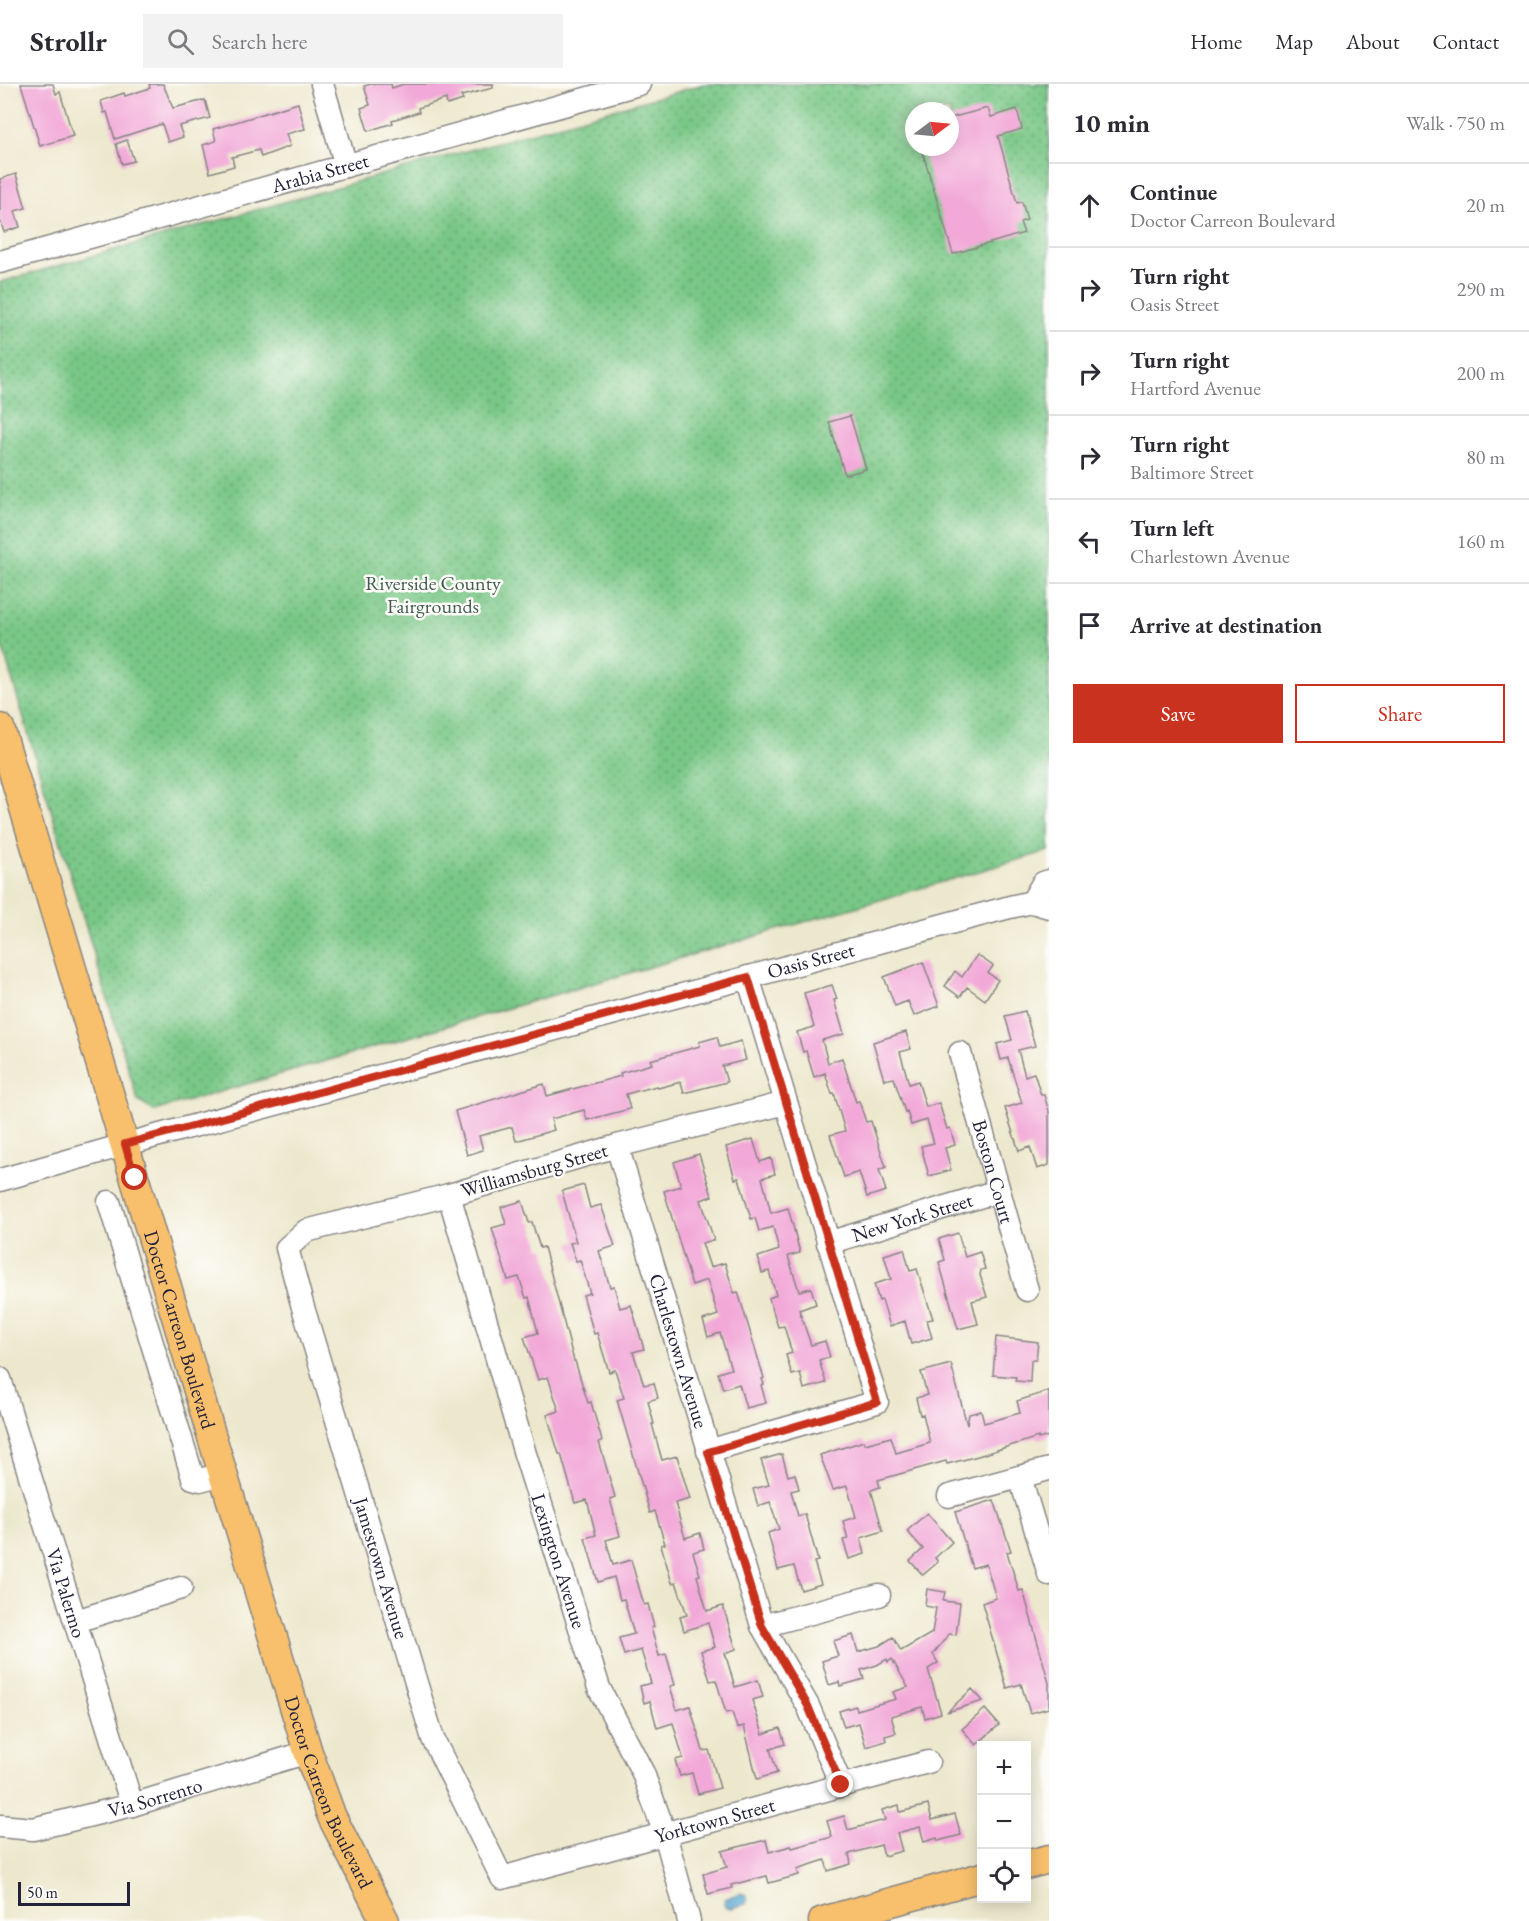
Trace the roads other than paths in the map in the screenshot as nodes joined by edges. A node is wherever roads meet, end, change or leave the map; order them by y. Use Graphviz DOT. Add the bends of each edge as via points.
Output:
graph roads {
  1 [pos="322,84"];
  2 [pos="639,84"];
  3 [pos="346,166"];
  4 [pos="0,262"];
  5 [pos="0,728"];
  6 [pos="1049,881"];
  7 [pos="1040,904"];
  8 [pos="748,977"];
  9 [pos="960,1053"];
  10 [pos="786,1103"];
  11 [pos="125,1144"];
  12 [pos="617,1146"];
  13 [pos="0,1180"];
  14 [pos="998,1191"];
  15 [pos="449,1195"];
  16 [pos="109,1202"];
  17 [pos="828,1243"];
  18 [pos="287,1248"];
  19 [pos="1028,1290"];
  20 [pos="0,1379"];
  21 [pos="708,1452"];
  22 [pos="1049,1469"];
  23 [pos="223,1474"];
  24 [pos="1020,1477"];
  25 [pos="950,1496"];
  26 [pos="1049,1574"];
  27 [pos="181,1588"];
  28 [pos="879,1595"];
  29 [pos="76,1621"];
  30 [pos="762,1626"];
  31 [pos="308,1752"];
  32 [pos="928,1762"];
  33 [pos="841,1785"];
  34 [pos="132,1805"];
  35 [pos="0,1827"];
  36 [pos="665,1834"];
  37 [pos="1049,1859"];
  38 [pos="1031,1864"];
  39 [pos="502,1878"];
  40 [pos="977,1878"];
  41 [pos="386,1921"];
  42 [pos="689,1921"];
  43 [pos="823,1921"];
  1 -- 3 [label="street"];
  2 -- 3 [label="street, Arabia Street"];
  3 -- 4 [label="street, Arabia Street"];
  5 -- 11 [label="main road, Doctor Carreon Boulevard"];
  6 -- 7 [label="street, Oasis Street" via="1043,883"];
  7 -- 8 [label="street, Oasis Street"];
  8 -- 10 [label="street"];
  8 -- 11 [label="street, Oasis Street"];
  9 -- 14 [label="street, Boston Court"];
  10 -- 12 [label="street, Williamsburg Street"];
  10 -- 17 [label="street"];
  11 -- 13 [label="street, Oasis Street"];
  11 -- 23 [label="main road, Doctor Carreon Boulevard"];
  12 -- 15 [label="street, Williamsburg Street"];
  12 -- 21 [label="street, Charlestown Avenue"];
  14 -- 17 [label="street, New York Street"];
  14 -- 19 [label="street, Boston Court"];
  15 -- 18 [label="street, Williamsburg Street" via="306,1231"];
  15 -- 36 [label="street, Lexington Avenue" via="599,1688 643,1773"];
  16 -- 23 [label="street" via="193,1478"];
  17 -- 21 [label="street" via="877,1402"];
  18 -- 39 [label="street, Jamestown Avenue" via="432,1739"];
  20 -- 29 [label="street, Via Palermo"];
  21 -- 30 [label="street, Charlestown Avenue"];
  22 -- 24 [label="street"];
  23 -- 31 [label="main road, Doctor Carreon Boulevard"];
  24 -- 25 [label="street"];
  24 -- 26 [label="street"];
  27 -- 29 [label="street"];
  28 -- 30 [label="street"];
  29 -- 34 [label="street, Via Palermo"];
  30 -- 33 [label="street, Charlestown Avenue" via="808,1706"];
  31 -- 34 [label="street, Via Sorrento"];
  31 -- 41 [label="main road, Doctor Carreon Boulevard" via="332,1817"];
  32 -- 33 [label="street, Yorktown Street"];
  33 -- 36 [label="street, Yorktown Street"];
  34 -- 35 [label="street, Via Sorrento" via="33,1829"];
  36 -- 39 [label="street, Yorktown Street"];
  36 -- 42 [label="street, Lexington Avenue"];
  37 -- 38 [label="main road"];
  40 -- 43 [label="main road"];
}
